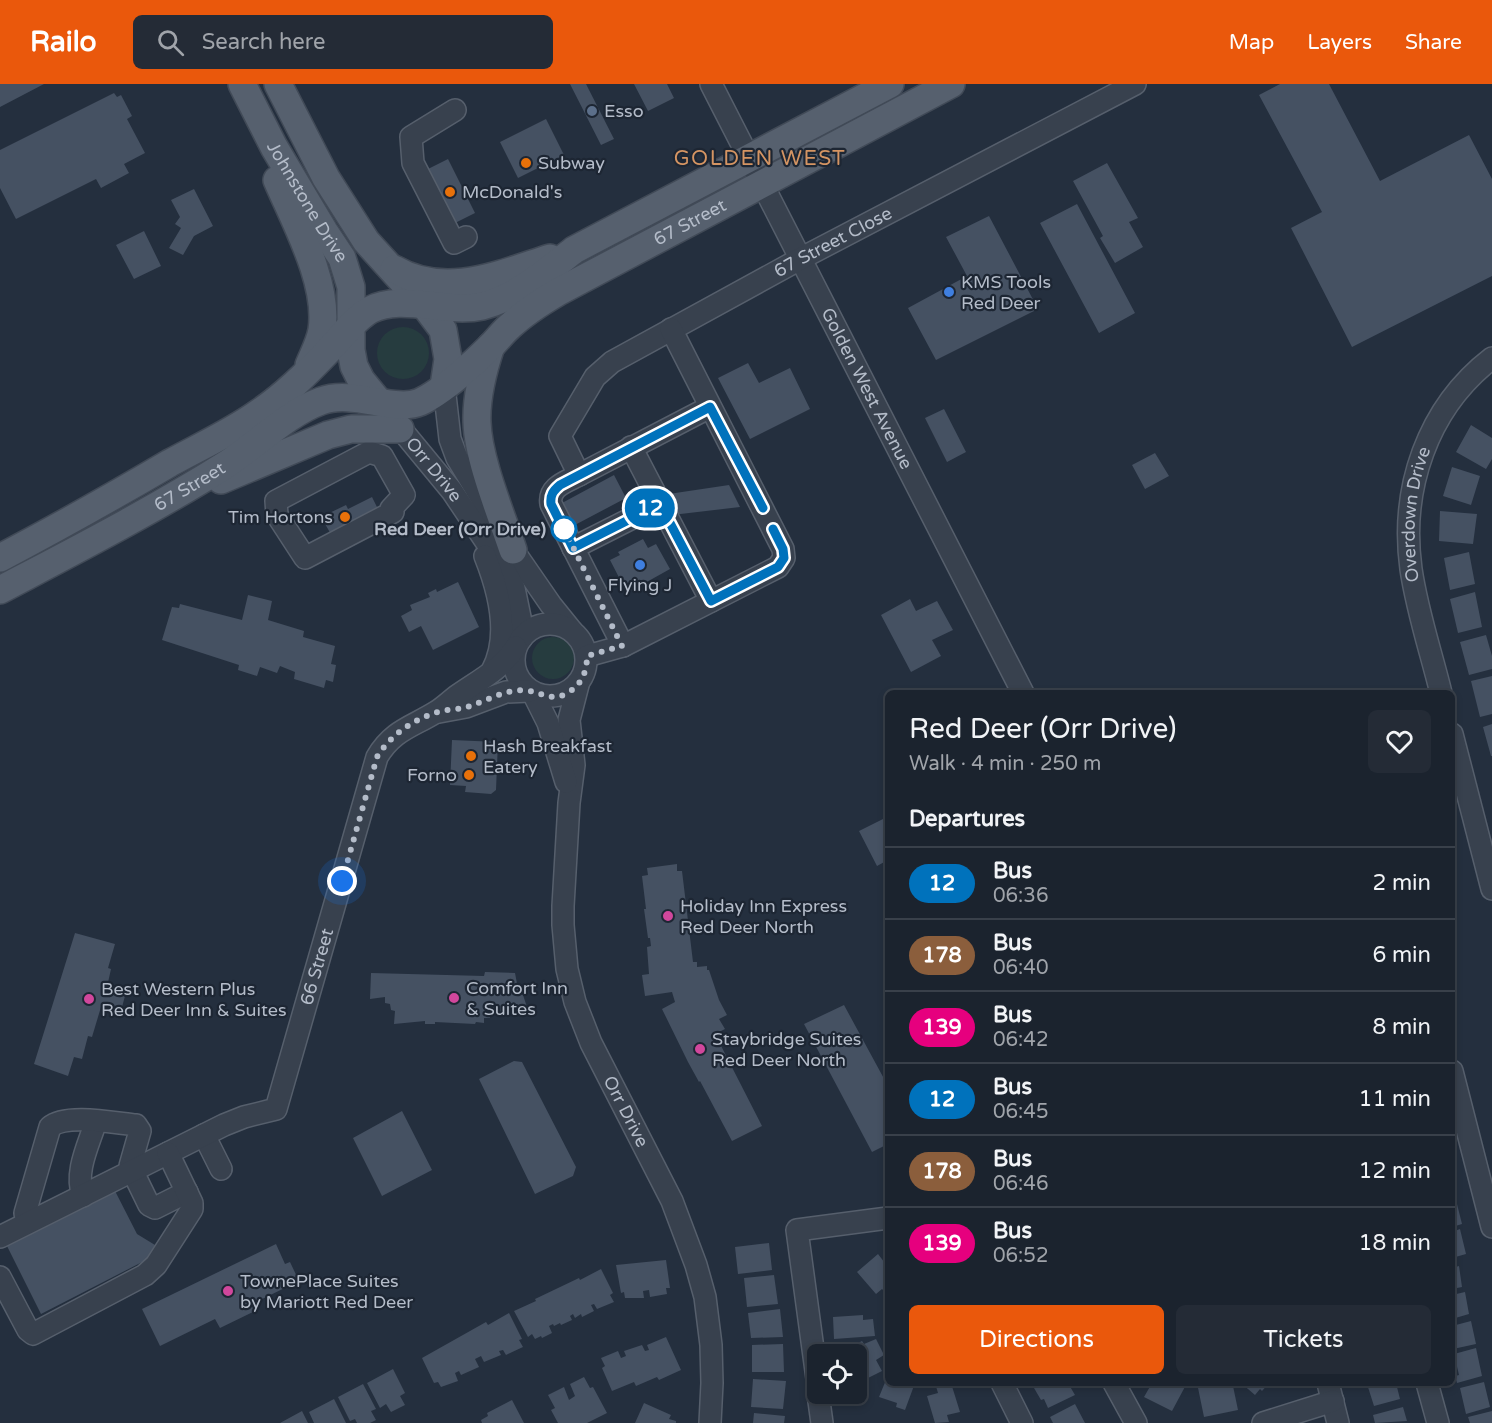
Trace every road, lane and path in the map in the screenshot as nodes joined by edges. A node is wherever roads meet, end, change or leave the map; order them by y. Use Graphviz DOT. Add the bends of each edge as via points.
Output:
graph roads {
  1 [pos="242,84"];
  2 [pos="278,84"];
  3 [pos="711,84"];
  4 [pos="890,84"];
  5 [pos="951,84"];
  6 [pos="1135,84"];
  7 [pos="455,110"];
  8 [pos="274,147"];
  9 [pos="750,158"];
  10 [pos="762,183"];
  11 [pos="466,237"];
  12 [pos="574,250"];
  13 [pos="800,259"];
  14 [pos="385,264"];
  15 [pos="425,306"];
  16 [pos="352,326"];
  17 [pos="670,330"];
  18 [pos="491,346"];
  19 [pos="1492,358"];
  20 [pos="304,377"];
  21 [pos="444,386"];
  22 [pos="379,402"];
  23 [pos="710,407"];
  24 [pos="400,429"];
  25 [pos="631,447"];
  26 [pos="579,475"];
  27 [pos="161,503"];
  28 [pos="660,504"];
  29 [pos="392,510"];
  30 [pos="472,522"];
  31 [pos="573,548"];
  32 [pos="513,550"];
  33 [pos="0,558"];
  34 [pos="0,590"];
  35 [pos="711,601"];
  36 [pos="572,631"];
  37 [pos="518,643"];
  38 [pos="622,646"];
  39 [pos="587,656"];
  40 [pos="490,675"];
  41 [pos="578,685"];
  42 [pos="1021,690"];
  43 [pos="1441,690"];
  44 [pos="531,692"];
  45 [pos="435,712"];
  46 [pos="1455,745"];
  47 [pos="570,795"];
  48 [pos="1491,882"];
  49 [pos="1455,1083"];
  50 [pos="96,1121"];
  51 [pos="204,1135"];
  52 [pos="168,1153"];
  53 [pos="221,1169"];
  54 [pos="132,1171"];
  55 [pos="187,1192"];
  56 [pos="82,1196"];
  57 [pos="885,1218"];
  58 [pos="27,1223"];
  59 [pos="1492,1227"];
  60 [pos="0,1237"];
  61 [pos="0,1277"];
  62 [pos="812,1344"];
  63 [pos="1004,1386"];
  64 [pos="1116,1386"];
  65 [pos="1429,1386"];
  66 [pos="1330,1392"];
  67 [pos="820,1404"];
  68 [pos="710,1423"];
  69 [pos="822,1423"];
  70 [pos="1022,1423"];
  71 [pos="1136,1423"];
  72 [pos="1263,1423"];
  73 [pos="1338,1423"];
  74 [pos="1438,1423"];
  1 -- 8 [label="main road, Johnstone Drive"];
  2 -- 14 [label="main road, Johnstone Drive" via="326,178"];
  3 -- 9 [label="street, Golden West Avenue"];
  4 -- 9 [label="main road, 67 Street"];
  5 -- 10 [label="main road, 67 Street"];
  6 -- 13 [label="street, 67 Street Close"];
  7 -- 11 [label="street" via="411,137 413,163 454,243"];
  8 -- 16 [label="main road, Johnstone Drive" via="342,258 351,287"];
  8 -- 20 [label="main road" via="271,166 304,242 321,299 320,340"];
  9 -- 10 [label="street, Golden West Avenue"];
  9 -- 12 [label="main road, 67 Street"];
  10 -- 13 [label="street, Golden West Avenue"];
  10 -- 18 [label="main road, 67 Street" via="558,292 532,308"];
  12 -- 14 [label="main road" via="453,285 406,276"];
  12 -- 15 [label="main road, 67 Street" via="502,299 481,307"];
  13 -- 17 [label="street, 67 Street Close"];
  13 -- 42 [label="street, Golden West Avenue"];
  14 -- 15 [label="main road, Johnstone Drive"];
  15 -- 16 [label="main road" via="404,302 379,306"];
  15 -- 21 [label="main road" via="443,330 446,342"];
  16 -- 20 [label="main road, 67 Street"];
  16 -- 22 [label="main road" via="354,366"];
  17 -- 23 [label="street"];
  17 -- 26 [label="street, 67 Street Close" via="612,362 594,377 560,436"];
  18 -- 21 [label="main road, 67 Street"];
  18 -- 32 [label="main road" via="481,376 477,421 487,471"];
  19 -- 43 [label="street, Overdown Drive" via="1455,396 1437,422 1421,456 1410,501 1411,571"];
  20 -- 33 [label="main road, 67 Street" via="257,414"];
  21 -- 22 [label="main road" via="412,405"];
  21 -- 32 [label="street, Orr Drive" via="454,450"];
  22 -- 24 [label="street, Orr Drive"];
  22 -- 27 [label="main road, 67 Street" via="334,398 303,409 227,463"];
  23 -- 25 [label="street"];
  23 -- 35 [label="street" via="783,549 784,558 778,567"];
  24 -- 27 [label="main road" via="351,429 328,435"];
  24 -- 30 [label="street, Orr Drive" via="452,491"];
  25 -- 26 [label="street"];
  25 -- 28 [label="street"];
  26 -- 31 [label="street" via="552,491 550,498"];
  27 -- 34 [label="main road, 67 Street"];
  28 -- 31 [label="street"];
  28 -- 35 [label="street"];
  29 -- 29 [label="street" via="404,495 382,456 369,452 276,501 277,515 305,558"];
  30 -- 37 [label="street, Orr Drive" via="514,588 521,622"];
  30 -- 40 [label="street" via="499,602 501,638"];
  31 -- 38 [label="street"];
  32 -- 36 [label="street, Orr Drive"];
  35 -- 38 [label="street"];
  36 -- 37 [label="street" via="550,624 539,626"];
  36 -- 39 [label="street"];
  37 -- 40 [label="street, 66 Street"];
  37 -- 44 [label="street" via="515,671"];
  38 -- 39 [label="street"];
  39 -- 41 [label="street"];
  40 -- 45 [label="street, 66 Street"];
  41 -- 44 [label="street" via="557,696"];
  41 -- 47 [label="street, Orr Drive" via="569,720 574,765"];
  44 -- 45 [label="street, 66 Street" via="506,693 466,707"];
  44 -- 47 [label="street, Orr Drive" via="548,723"];
  45 -- 51 [label="street, 66 Street" via="393,736 377,757 276,1109 244,1117"];
  46 -- 48 [label="street"];
  47 -- 68 [label="street, Orr Drive" via="563,925 570,987 591,1043 672,1201 696,1264 711,1345"];
  49 -- 59 [label="street"];
  50 -- 54 [label="street" via="139,1127"];
  50 -- 56 [label="street" via="80,1176"];
  50 -- 58 [label="street" via="58,1122 50,1127 25,1213"];
  51 -- 52 [label="street"];
  51 -- 53 [label="street"];
  52 -- 54 [label="street"];
  52 -- 55 [label="street"];
  54 -- 55 [label="street" via="152,1208"];
  54 -- 56 [label="street"];
  55 -- 61 [label="street" via="192,1209 146,1275 39,1332 33,1334 28,1330"];
  56 -- 58 [label="street"];
  57 -- 62 [label="street" via="797,1230"];
  58 -- 60 [label="street"];
  63 -- 70 [label="street"];
  64 -- 71 [label="street"];
  65 -- 74 [label="street"];
  66 -- 72 [label="street"];
  66 -- 73 [label="street"];
  67 -- 69 [label="street"];
}
